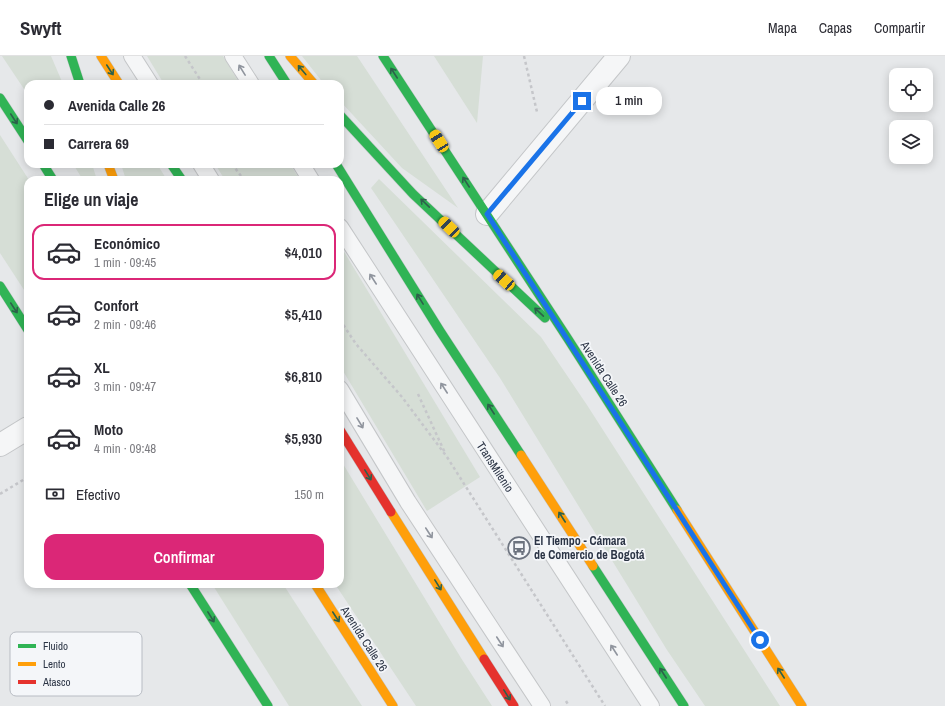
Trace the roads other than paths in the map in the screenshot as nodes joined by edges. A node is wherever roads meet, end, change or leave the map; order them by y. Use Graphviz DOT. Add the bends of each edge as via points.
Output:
graph roads {
  1 [pos="71,56"];
  2 [pos="101,56"];
  3 [pos="132,56"];
  4 [pos="233,56"];
  5 [pos="269,56"];
  6 [pos="290,56"];
  7 [pos="383,56"];
  8 [pos="619,56"];
  9 [pos="79,80"];
  10 [pos="116,80"];
  11 [pos="147,80"];
  12 [pos="248,80"];
  13 [pos="284,80"];
  14 [pos="311,80"];
  15 [pos="0,98"];
  16 [pos="344,120"];
  17 [pos="24,135"];
  18 [pos="344,177"];
  19 [pos="487,214"];
  20 [pos="344,233"];
  21 [pos="0,286"];
  22 [pos="24,324"];
  23 [pos="568,339"];
  24 [pos="344,397"];
  25 [pos="24,430"];
  26 [pos="344,436"];
  27 [pos="0,445"];
  28 [pos="193,588"];
  29 [pos="318,588"];
  30 [pos="268,706"];
  31 [pos="393,706"];
  32 [pos="514,706"];
  33 [pos="542,706"];
  34 [pos="651,706"];
  35 [pos="684,706"];
  36 [pos="802,706"];
  1 -- 9 [label="main road"];
  2 -- 10 [label="main road, one-way"];
  3 -- 11 [label="lane"];
  12 -- 4 [label="lane, one-way"];
  5 -- 13 [label="main road"];
  14 -- 6 [label="main road, one-way"];
  19 -- 7 [label="main road, Avenida Calle 26, one-way"];
  8 -- 19 [label="street"];
  15 -- 17 [label="main road, one-way"];
  23 -- 16 [label="main road, one-way" via="372,152"];
  35 -- 18 [label="main road, one-way" via="440,331"];
  19 -- 23 [label="main road, Avenida Calle 26"];
  34 -- 20 [label="lane, TransMilenio, one-way"];
  21 -- 22 [label="main road, one-way"];
  36 -- 23 [label="main road, Avenida Calle 26, one-way"];
  24 -- 33 [label="lane, one-way" via="408,502"];
  25 -- 27 [label="street"];
  26 -- 32 [label="main road, one-way"];
  28 -- 30 [label="main road, one-way"];
  29 -- 31 [label="main road, Avenida Calle 26, one-way"];
}
